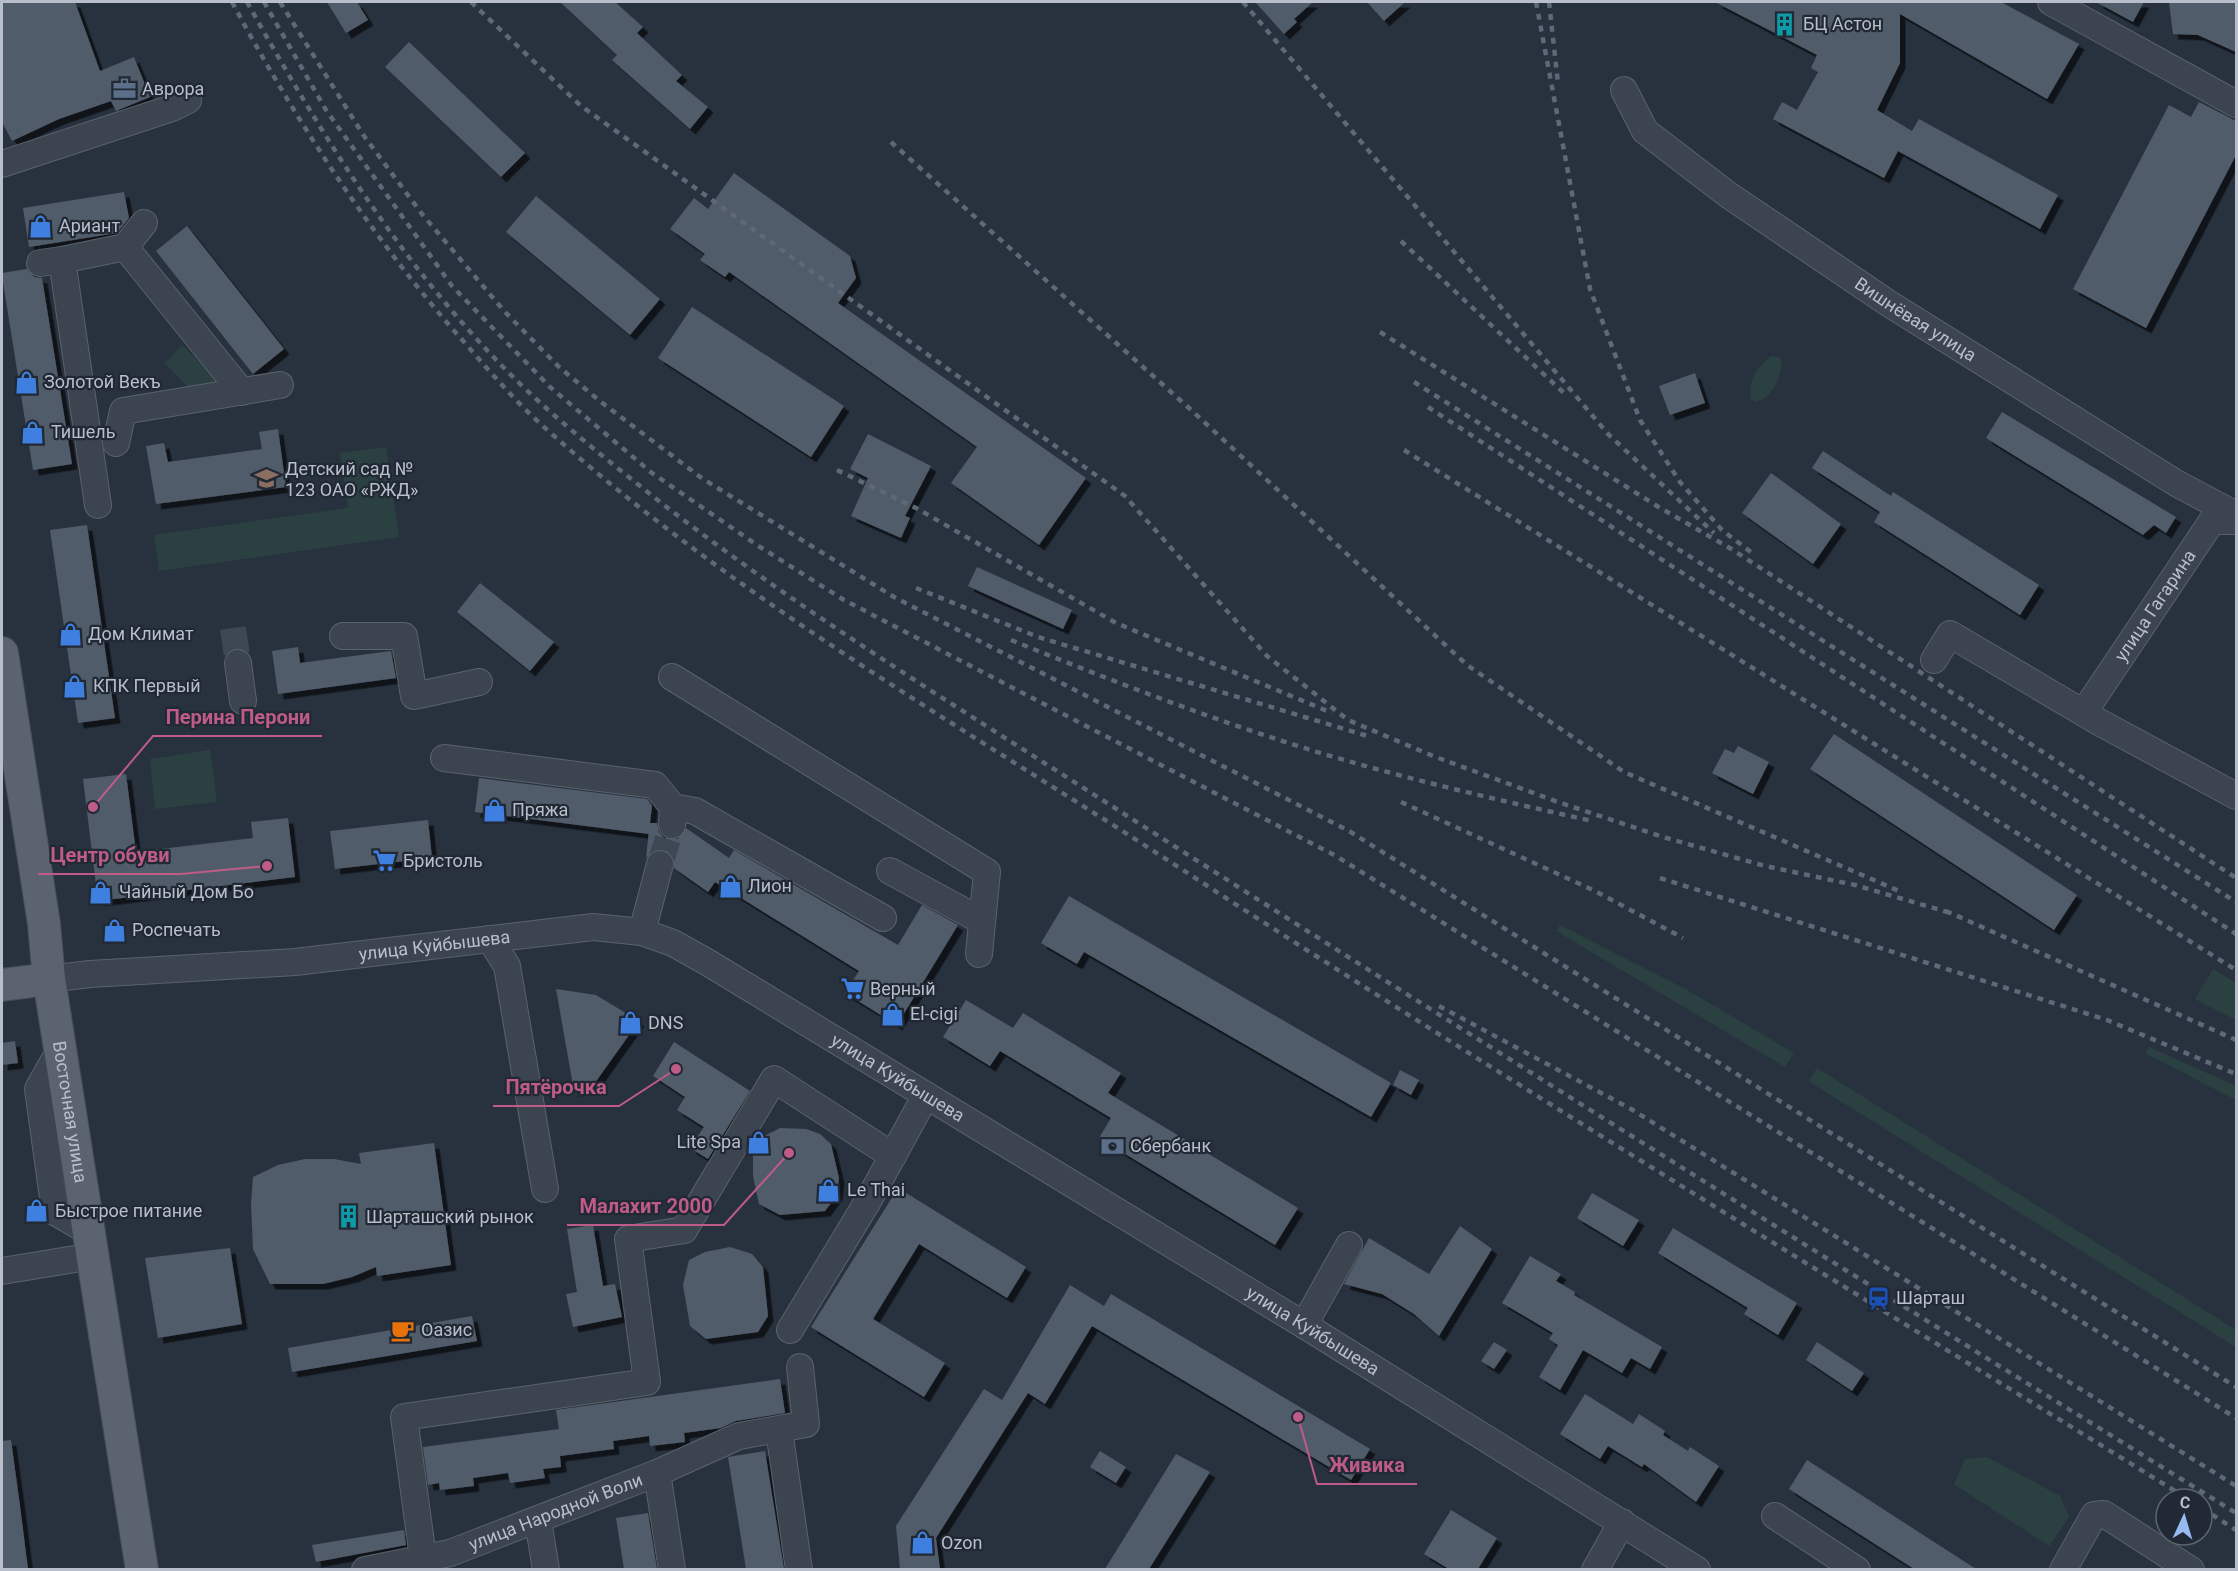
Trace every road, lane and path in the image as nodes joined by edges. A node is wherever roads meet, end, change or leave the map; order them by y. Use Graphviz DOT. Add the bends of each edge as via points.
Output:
graph roads {
  1 [pos="2051,2"];
  2 [pos="1624,90"];
  3 [pos="188,100"];
  4 [pos="2236,104"];
  5 [pos="2,164"];
  6 [pos="144,223"];
  7 [pos="125,247"];
  8 [pos="280,385"];
  9 [pos="242,392"];
  10 [pos="89,446"];
  11 [pos="98,505"];
  12 [pos="2236,515"];
  13 [pos="2236,521"];
  14 [pos="343,636"];
  15 [pos="2,652"];
  16 [pos="1934,660"];
  17 [pos="238,663"];
  18 [pos="672,677"];
  19 [pos="478,682"];
  20 [pos="243,701"];
  21 [pos="2084,712"];
  22 [pos="444,758"];
  23 [pos="2236,796"];
  24 [pos="660,864"];
  25 [pos="890,871"];
  26 [pos="883,918"];
  27 [pos="982,921"];
  28 [pos="642,932"];
  29 [pos="490,939"];
  30 [pos="979,954"];
  31 [pos="49,979"];
  32 [pos="2,985"];
  33 [pos="926,1095"];
  34 [pos="892,1156"];
  35 [pos="545,1190"];
  36 [pos="92,1244"];
  37 [pos="1349,1245"];
  38 [pos="2,1271"];
  39 [pos="1304,1325"];
  40 [pos="790,1330"];
  41 [pos="800,1367"];
  42 [pos="779,1430"];
  43 [pos="657,1473"];
  44 [pos="1774,1516"];
  45 [pos="538,1520"];
  46 [pos="1622,1522"];
  47 [pos="423,1557"];
  48 [pos="375,1560"];
  49 [pos="452,1561"];
  50 [pos="142,1569"];
  51 [pos="546,1569"];
  52 [pos="672,1569"];
  53 [pos="799,1569"];
  54 [pos="1594,1569"];
  55 [pos="1697,1569"];
  56 [pos="1857,1569"];
  57 [pos="2063,1569"];
  58 [pos="2191,1569"];
  1 -- 4 [label="street"];
  2 -- 12 [label="street, Вишнёвая улица" via="1646,131 1727,194 1888,303 2176,483"];
  3 -- 5 [label="street"];
  6 -- 7 [label="street"];
  7 -- 9 [label="street"];
  7 -- 10 [label="street" via="41,262"];
  8 -- 9 [label="street"];
  9 -- 10 [label="street" via="123,411 123,442"];
  10 -- 11 [label="street"];
  13 -- 21 [label="street, улица Гагарина" via="2212,521"];
  14 -- 19 [label="street" via="404,636 414,696"];
  15 -- 31 [label="main road, Восточная улица"];
  16 -- 21 [label="street" via="1950,634"];
  17 -- 20 [label="street"];
  18 -- 27 [label="street" via="987,872"];
  21 -- 23 [label="street"];
  22 -- 26 [label="street" via="655,785 672,816 695,811"];
  24 -- 28 [label="street"];
  25 -- 27 [label="street"];
  27 -- 30 [label="street"];
  28 -- 29 [label="street, улица Куйбышева" via="593,927"];
  28 -- 33 [label="street, улица Куйбышева" via="673,942"];
  29 -- 31 [label="street, улица Куйбышева" via="294,962"];
  29 -- 35 [label="street" via="507,966"];
  31 -- 32 [label="main road, улица Куйбышева"];
  31 -- 36 [label="main road, Восточная улица"];
  33 -- 34 [label="street"];
  33 -- 39 [label="street, улица Куйбышева"];
  34 -- 40 [label="street"];
  34 -- 47 [label="street" via="774,1079 684,1230 628,1239 647,1382 404,1417"];
  36 -- 38 [label="street"];
  36 -- 50 [label="main road, Восточная улица"];
  37 -- 39 [label="street"];
  39 -- 46 [label="street, улица Куйбышева"];
  41 -- 42 [label="street, улица Народной Воли" via="806,1424"];
  42 -- 43 [label="street, улица Народной Воли" via="739,1436"];
  42 -- 53 [label="street"];
  43 -- 45 [label="street, улица Народной Воли"];
  43 -- 52 [label="street"];
  44 -- 56 [label="street"];
  45 -- 49 [label="street, улица Народной Воли"];
  45 -- 51 [label="street"];
  46 -- 54 [label="street"];
  46 -- 55 [label="street, улица Куйбышева"];
  47 -- 48 [label="street, улица Народной Воли"];
  47 -- 49 [label="street, улица Народной Воли"];
  57 -- 58 [label="street" via="2094,1515 2104,1514"];
}
